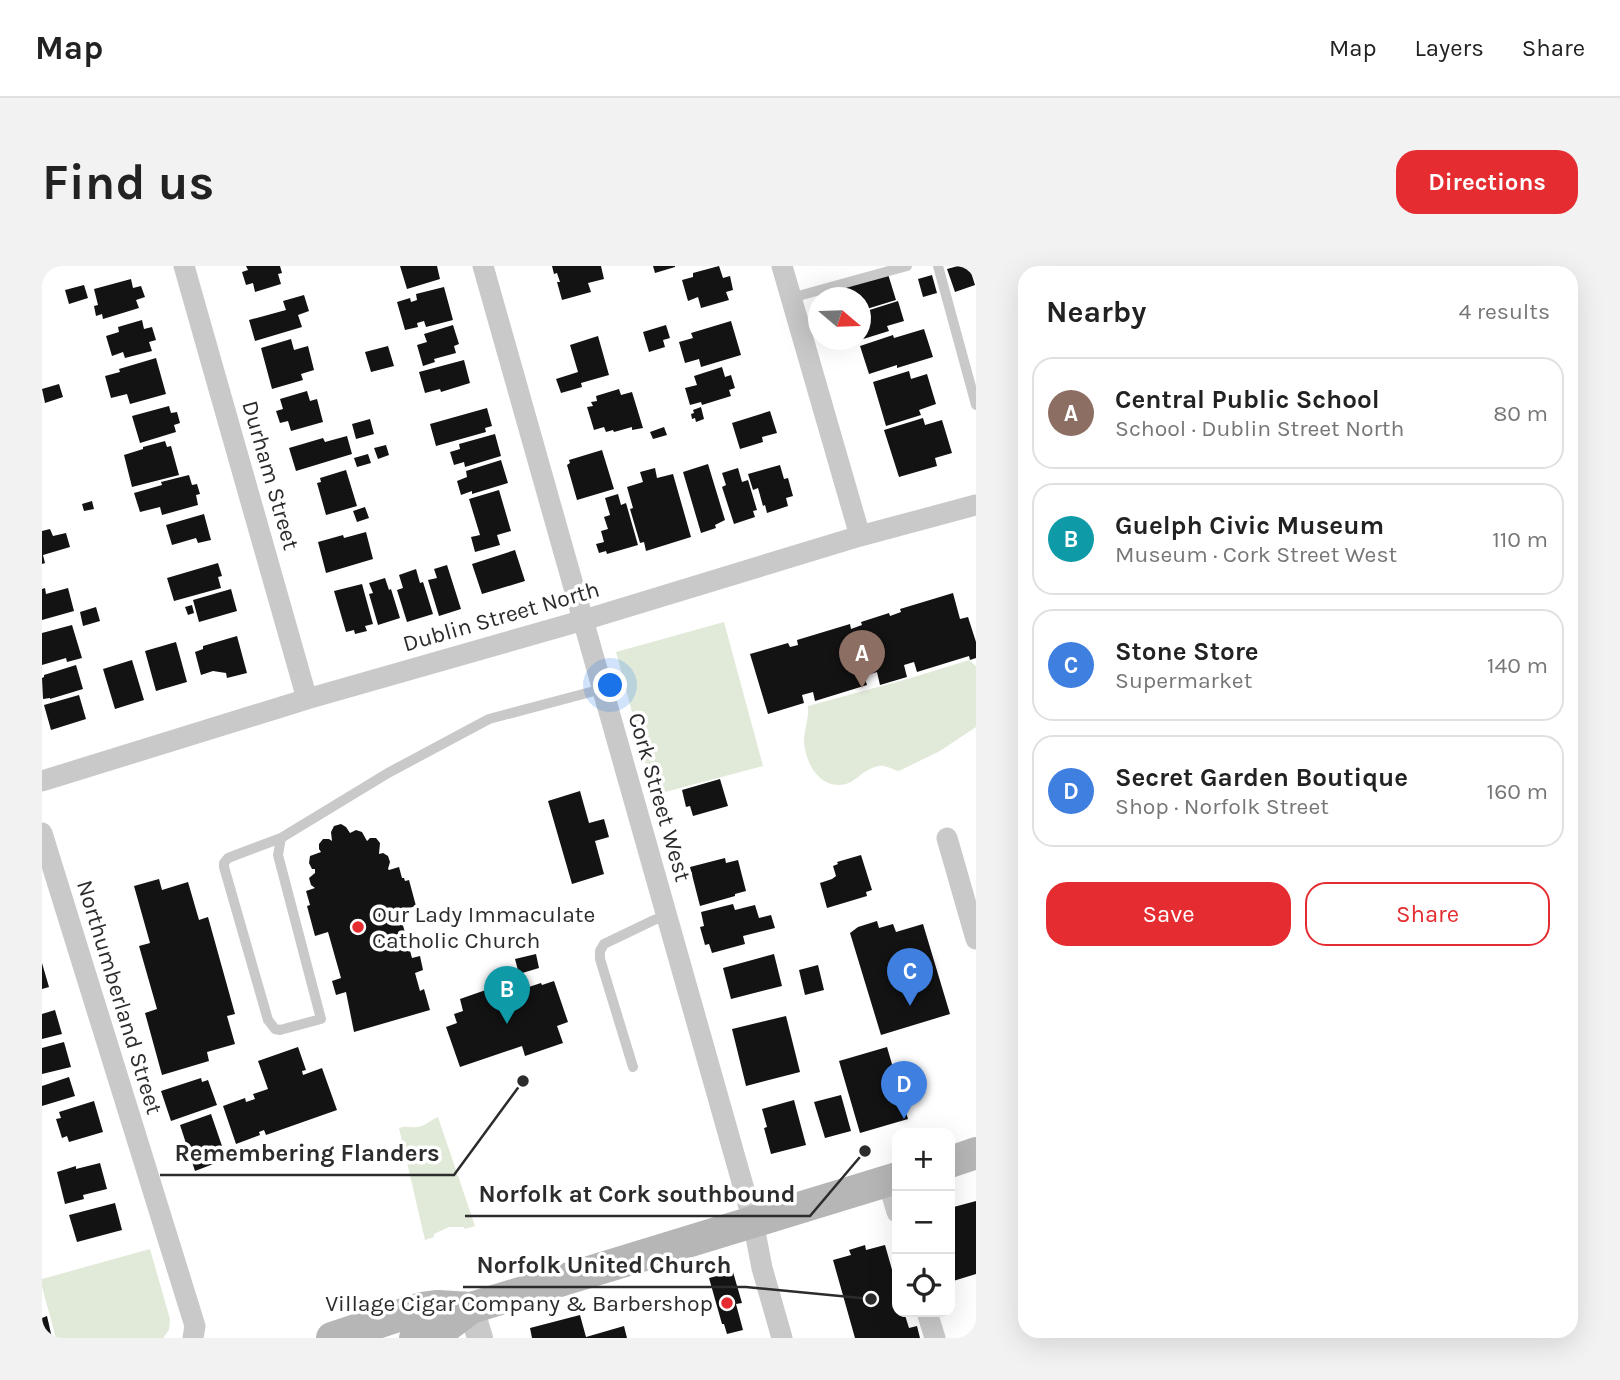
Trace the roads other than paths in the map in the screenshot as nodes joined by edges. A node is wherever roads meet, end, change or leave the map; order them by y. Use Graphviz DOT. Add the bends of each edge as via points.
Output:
graph roads {
  1 [pos="184,266"];
  2 [pos="483,266"];
  3 [pos="782,266"];
  4 [pos="907,266"];
  5 [pos="939,266"];
  6 [pos="791,298"];
  7 [pos="976,405"];
  8 [pos="976,505"];
  9 [pos="860,536"];
  10 [pos="584,620"];
  11 [pos="602,689"];
  12 [pos="307,699"];
  13 [pos="42,781"];
  14 [pos="42,832"];
  15 [pos="281,838"];
  16 [pos="947,838"];
  17 [pos="667,916"];
  18 [pos="976,939"];
  19 [pos="632,1067"];
  20 [pos="976,1153"];
  21 [pos="955,1160"];
  22 [pos="892,1179"];
  23 [pos="753,1221"];
  24 [pos="471,1308"];
  25 [pos="929,1317"];
  26 [pos="193,1338"];
  27 [pos="332,1338"];
  28 [pos="415,1338"];
  29 [pos="480,1338"];
  30 [pos="782,1338"];
  31 [pos="935,1338"];
  1 -- 12 [label="street, Durham Street"];
  2 -- 10 [label="street, Cork Street West"];
  3 -- 6 [label="street"];
  4 -- 6 [label="lane"];
  5 -- 7 [label="lane"];
  6 -- 9 [label="street"];
  8 -- 9 [label="street, Dublin Street North"];
  9 -- 10 [label="street, Dublin Street North"];
  10 -- 11 [label="street, Cork Street West"];
  10 -- 12 [label="street, Dublin Street North"];
  11 -- 15 [label="lane" via="489,719"];
  11 -- 17 [label="street, Cork Street West"];
  12 -- 13 [label="street, Dublin Street North"];
  14 -- 26 [label="street, Northumberland Street" via="195,1326"];
  15 -- 15 [label="lane" via="232,855 224,863 268,1020 280,1030 321,1019 278,855"];
  16 -- 18 [label="street"];
  17 -- 19 [label="lane" via="604,944 600,951"];
  17 -- 23 [label="street, Cork Street West"];
  20 -- 21 [label="main road"];
  22 -- 23 [label="main road"];
  23 -- 24 [label="main road"];
  23 -- 30 [label="street, Cork Street West"];
  24 -- 27 [label="main road" via="422,1308"];
  24 -- 28 [label="main road" via="443,1329"];
  24 -- 29 [label="street"];
  25 -- 31 [label="street"];
}
